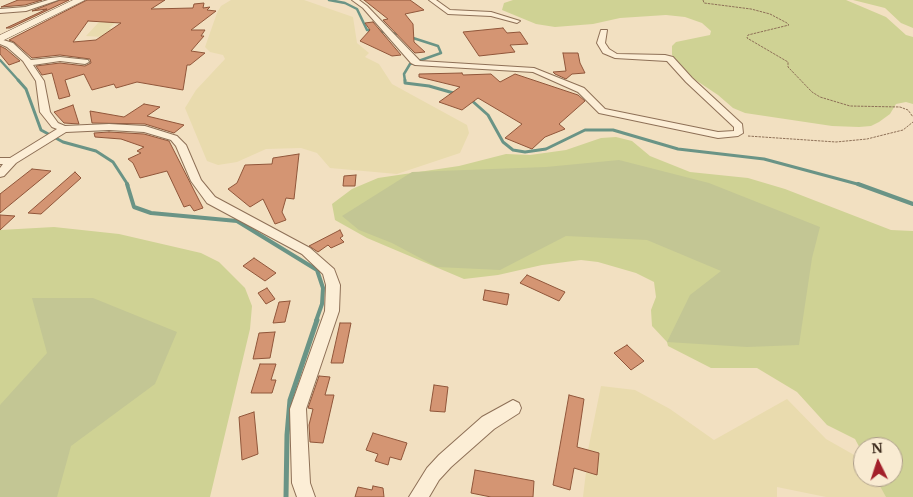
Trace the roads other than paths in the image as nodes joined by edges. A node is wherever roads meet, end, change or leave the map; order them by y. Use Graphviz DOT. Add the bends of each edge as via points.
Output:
graph roads {
  1 [pos="55,0"];
  2 [pos="80,0"];
  3 [pos="355,0"];
  4 [pos="432,0"];
  5 [pos="0,11"];
  6 [pos="517,21"];
  7 [pos="604,32"];
  8 [pos="0,40"];
  9 [pos="85,62"];
  10 [pos="28,63"];
  11 [pos="60,131"];
  12 [pos="0,161"];
  13 [pos="12,161"];
  14 [pos="0,174"];
  15 [pos="513,408"];
  16 [pos="306,497"];
  17 [pos="418,497"];
  1 -- 5 [label="street" via="26,9"];
  2 -- 8 [label="street"];
  3 -- 7 [label="street" via="416,62 534,70 581,90 602,111 703,132 735,134 739,130 736,123 688,80 670,59 615,56 601,43"];
  4 -- 6 [label="street" via="448,12 491,14"];
  8 -- 10 [label="street"];
  9 -- 10 [label="street" via="60,59"];
  10 -- 11 [label="street" via="40,81 45,112"];
  11 -- 13 [label="street"];
  11 -- 16 [label="street" via="129,128 174,138 181,145 196,181 211,200 306,251 329,272 333,285 332,311 298,409 301,483"];
  12 -- 13 [label="street"];
  13 -- 14 [label="street"];
  15 -- 17 [label="street" via="488,423 445,461"];
}
